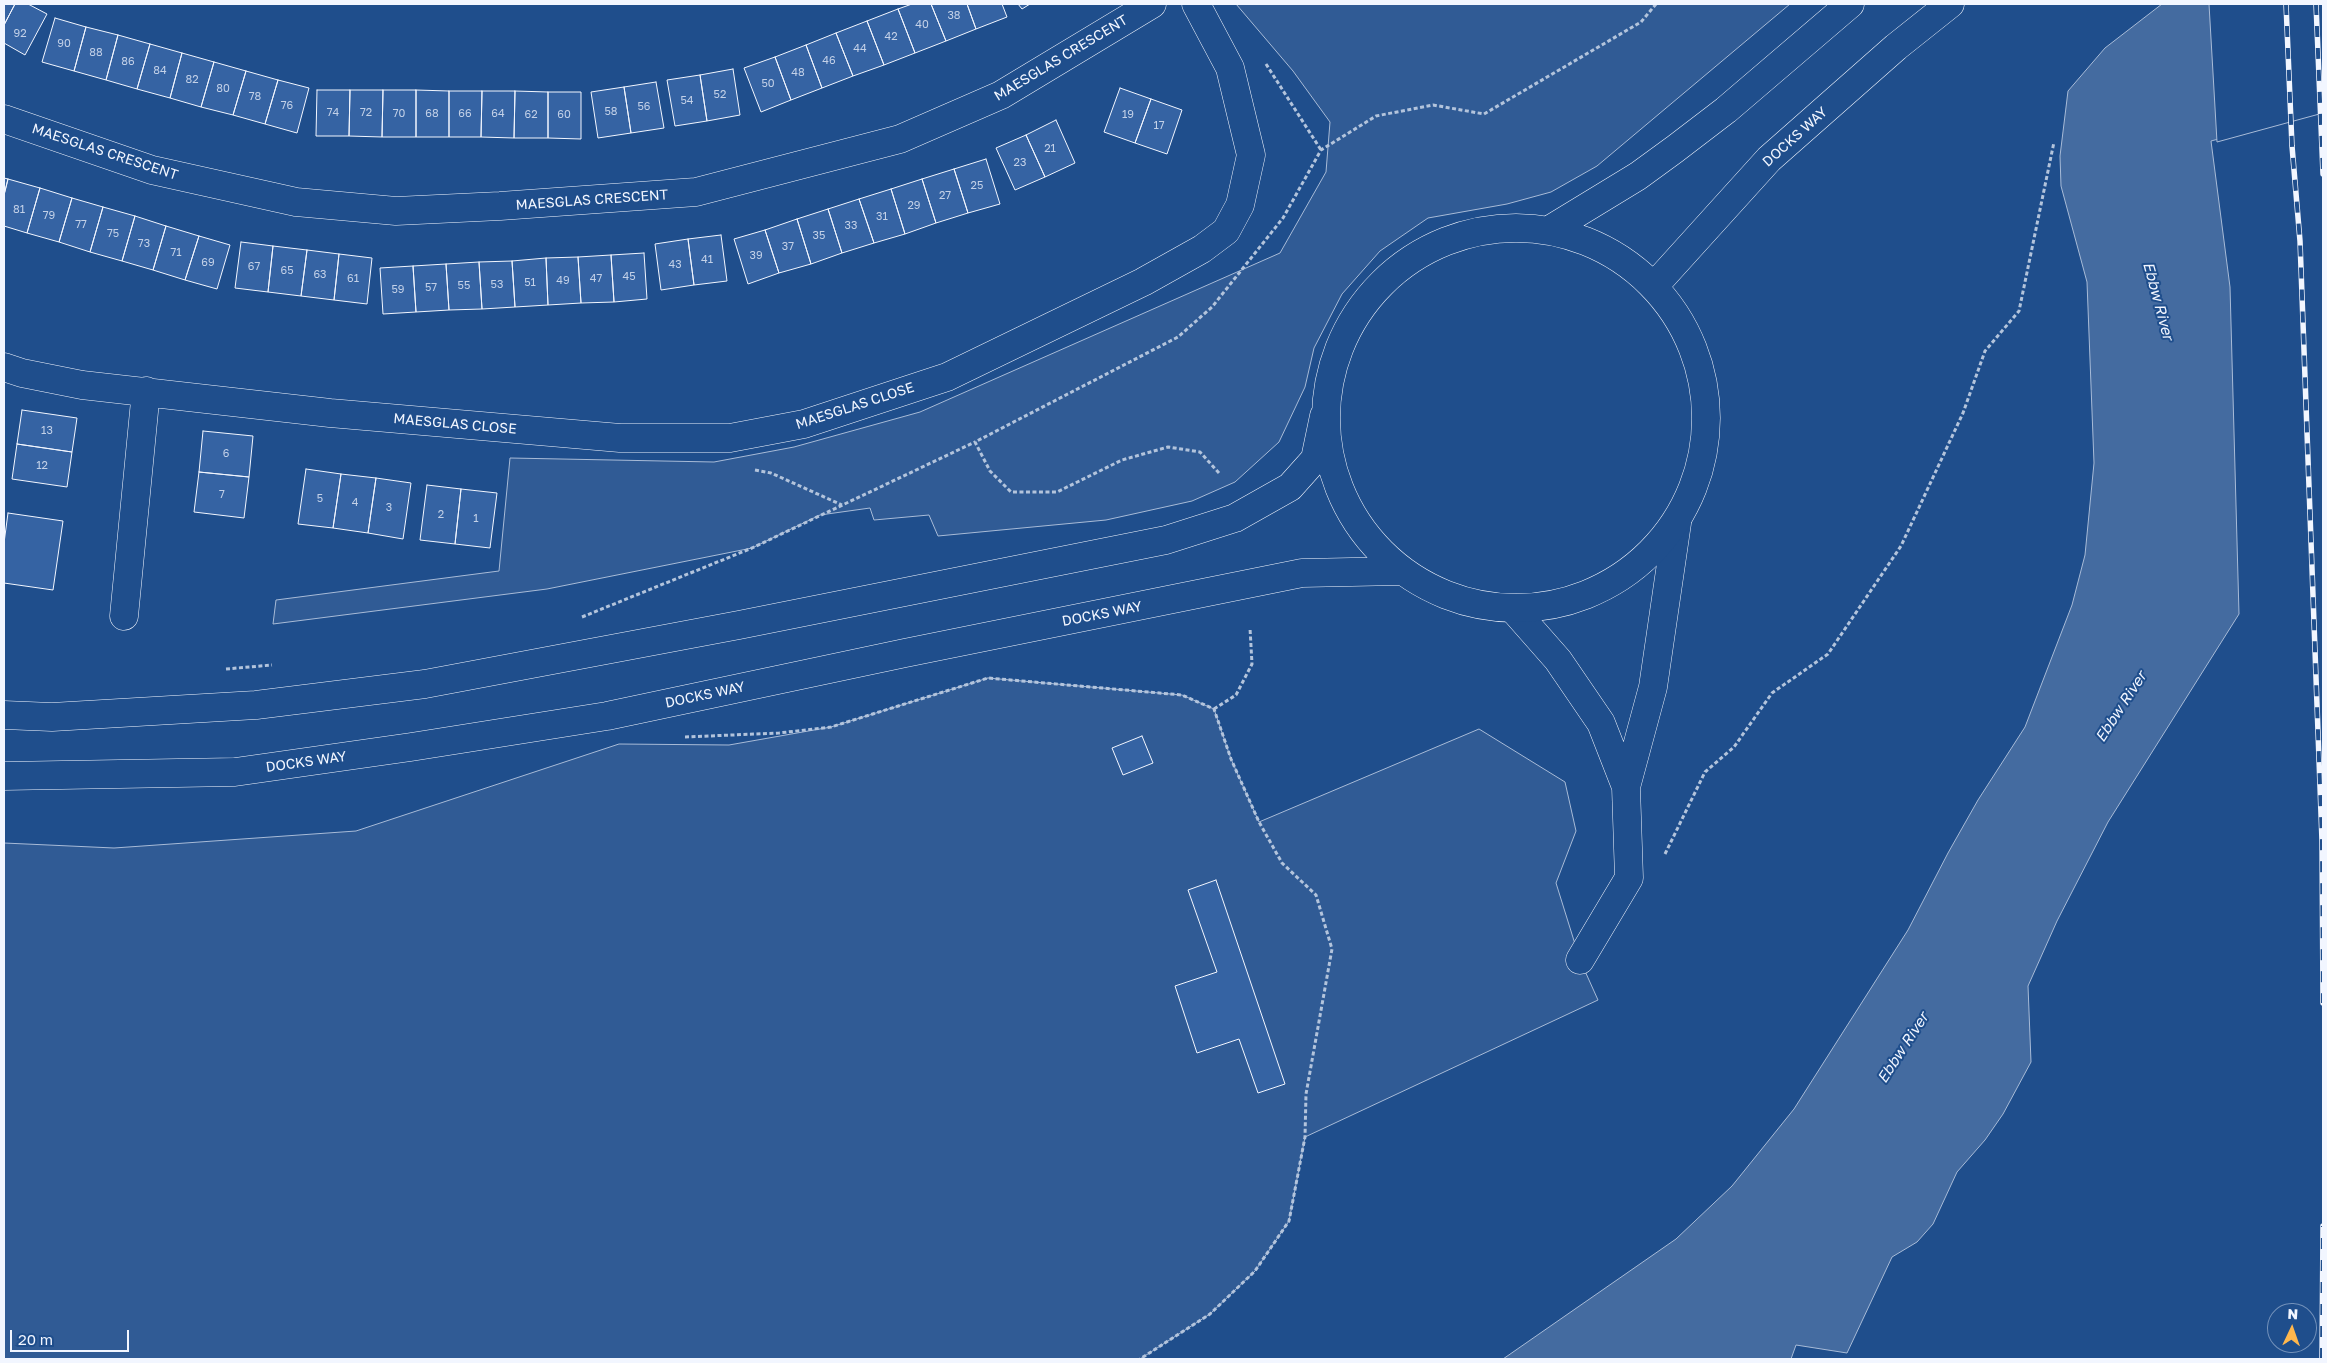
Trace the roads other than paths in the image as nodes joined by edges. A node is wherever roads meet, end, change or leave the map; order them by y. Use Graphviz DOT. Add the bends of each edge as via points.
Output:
graph roads {
  1 [pos="1152,4"];
  2 [pos="1196,4"];
  3 [pos="1850,4"];
  4 [pos="1950,4"];
  5 [pos="4,119"];
  6 [pos="1551,229"];
  7 [pos="1655,286"];
  8 [pos="4,367"];
  9 [pos="146,391"];
  10 [pos="1324,416"];
  11 [pos="1677,523"];
  12 [pos="1400,571"];
  13 [pos="1514,610"];
  14 [pos="124,616"];
  15 [pos="4,715"];
  16 [pos="4,776"];
  17 [pos="1626,786"];
  18 [pos="1580,960"];
  1 -- 5 [label="main road, MAESGLAS CRESCENT" via="1001,95 900,139 696,192 396,211 296,202 152,170"];
  2 -- 9 [label="main road, MAESGLAS CLOSE" via="1230,68 1251,155 1240,205 1226,231 1202,249 1143,282 946,377 804,424 730,438 620,438 330,413"];
  3 -- 6 [label="main road" via="1726,110 1675,149 1638,176"];
  4 -- 7 [label="main road, DOCKS WAY" via="1768,159"];
  6 -- 7 [label="main road" via="1614,253"];
  6 -- 10 [label="main road" via="1484,228 1421,251 1384,281 1370,293 1336,351"];
  7 -- 11 [label="main road" via="1692,341 1707,395 1704,461"];
  8 -- 9 [label="main road, MAESGLAS CLOSE" via="82,385"];
  9 -- 14 [label="main road"];
  10 -- 12 [label="main road" via="1329,461 1355,522"];
  10 -- 15 [label="main road" via="1315,459 1290,486 1235,518 1166,540 425,684 256,705 52,717"];
  11 -- 13 [label="main road" via="1638,566 1579,599"];
  11 -- 17 [label="main road" via="1654,687"];
  12 -- 13 [label="main road" via="1448,597"];
  12 -- 16 [label="main road, DOCKS WAY" via="1302,573 607,716 411,747 235,772"];
  13 -- 17 [label="main road" via="1558,660 1600,723"];
  17 -- 18 [label="main road" via="1629,878"];
}
